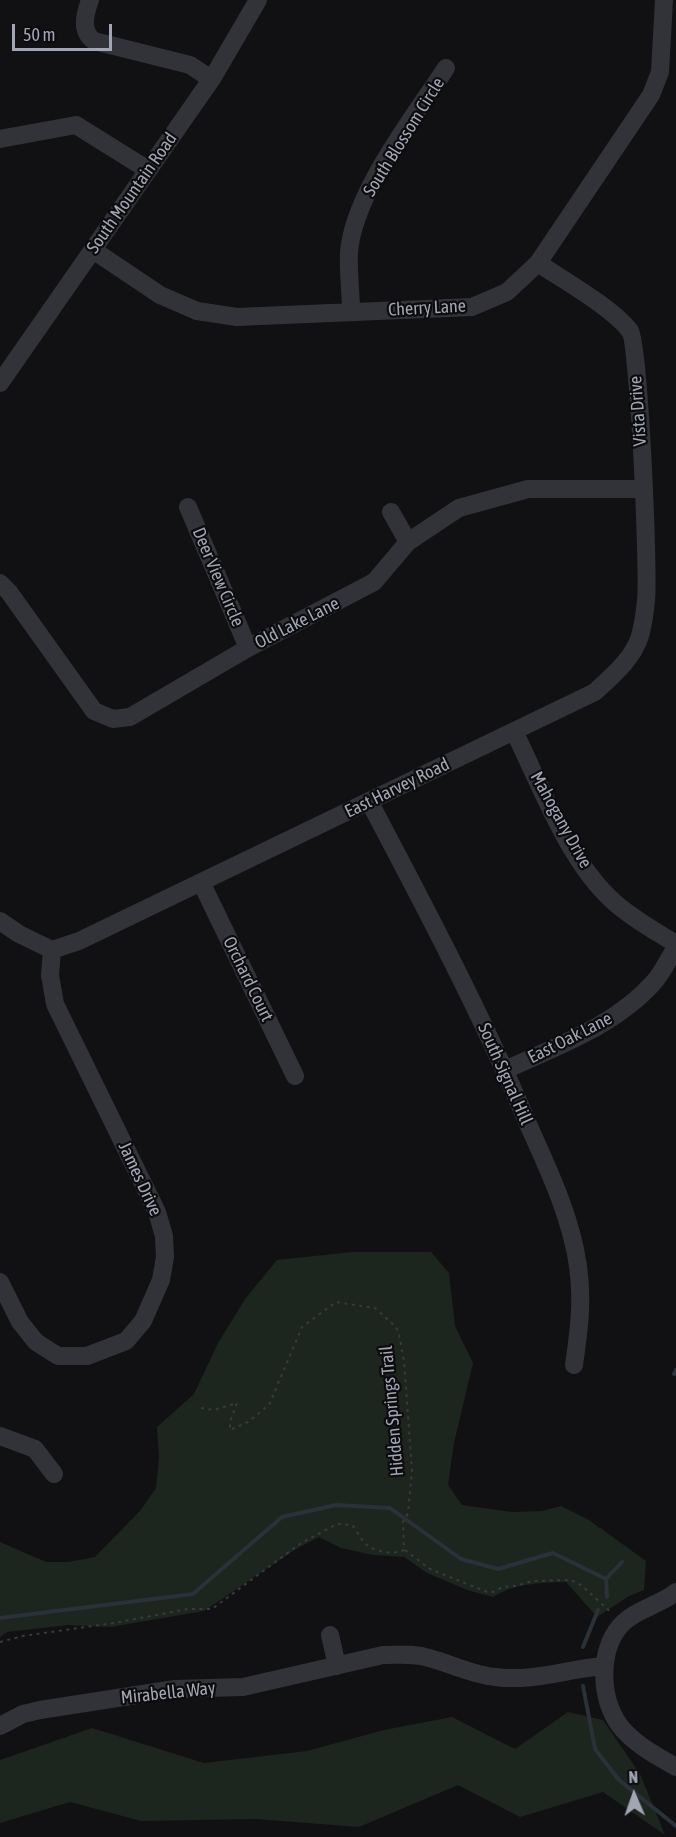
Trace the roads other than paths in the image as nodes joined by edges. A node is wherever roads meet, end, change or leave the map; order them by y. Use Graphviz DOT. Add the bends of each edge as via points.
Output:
graph roads {
  1 [pos="90,0"];
  2 [pos="258,0"];
  3 [pos="664,0"];
  4 [pos="447,68"];
  5 [pos="211,79"];
  6 [pos="0,139"];
  7 [pos="148,170"];
  8 [pos="93,250"];
  9 [pos="538,263"];
  10 [pos="351,312"];
  11 [pos="0,383"];
  12 [pos="643,489"];
  13 [pos="188,507"];
  14 [pos="391,512"];
  15 [pos="408,542"];
  16 [pos="0,583"];
  17 [pos="248,648"];
  18 [pos="514,731"];
  19 [pos="369,801"];
  20 [pos="201,882"];
  21 [pos="0,921"];
  22 [pos="676,945"];
  23 [pos="52,950"];
  24 [pos="505,1070"];
  25 [pos="295,1076"];
  26 [pos="0,1282"];
  27 [pos="574,1365"];
  28 [pos="0,1436"];
  29 [pos="54,1474"];
  30 [pos="676,1592"];
  31 [pos="330,1635"];
  32 [pos="337,1666"];
  33 [pos="604,1666"];
  34 [pos="0,1726"];
  35 [pos="676,1767"];
  1 -- 5 [label="street" via="85,14 90,39 190,65"];
  2 -- 5 [label="street, South Mountain Road"];
  3 -- 9 [label="street, Cherry Lane" via="660,72 651,94"];
  4 -- 10 [label="street, South Blossom Circle" via="376,176 354,224 349,252"];
  5 -- 7 [label="street, South Mountain Road"];
  6 -- 7 [label="street" via="76,125"];
  7 -- 8 [label="street, South Mountain Road"];
  8 -- 10 [label="street, Cherry Lane" via="160,296 197,311 237,317"];
  8 -- 11 [label="street, South Mountain Road"];
  9 -- 10 [label="street, Cherry Lane" via="507,292 472,307"];
  9 -- 12 [label="street, Vista Drive" via="638,328 635,358"];
  12 -- 15 [label="street, Old Lake Lane" via="528,489 459,508"];
  12 -- 18 [label="street, East Harvey Road" via="646,598 639,637 621,669 594,692"];
  13 -- 17 [label="street, Deer View Circle"];
  14 -- 15 [label="street"];
  15 -- 17 [label="street, Old Lake Lane" via="375,582"];
  16 -- 17 [label="street, Old Lake Lane" via="94,711 113,718 130,717"];
  18 -- 19 [label="street, East Harvey Road"];
  18 -- 22 [label="street, Mahogany Drive" via="568,842 588,873 613,902"];
  19 -- 20 [label="street, East Harvey Road"];
  19 -- 24 [label="street, South Signal Hill"];
  20 -- 23 [label="street, East Harvey Road" via="79,941"];
  20 -- 25 [label="street, Orchard Court"];
  21 -- 23 [label="street"];
  22 -- 24 [label="street, East Oak Lane" via="655,981 630,1006 605,1023"];
  23 -- 26 [label="street, James Drive" via="50,975 55,1004 157,1212 165,1257 161,1280 143,1321 126,1341 87,1356 58,1356 36,1342"];
  24 -- 27 [label="street, South Signal Hill" via="556,1189 576,1255 582,1309"];
  28 -- 29 [label="street" via="35,1449"];
  30 -- 33 [label="street" via="624,1623 611,1638"];
  31 -- 32 [label="street"];
  32 -- 33 [label="street, Mirabella Way" via="406,1654 473,1674 516,1679"];
  32 -- 34 [label="street, Mirabella Way" via="243,1687 175,1689 40,1710"];
  33 -- 35 [label="street" via="608,1703 621,1726 644,1748"];
}
